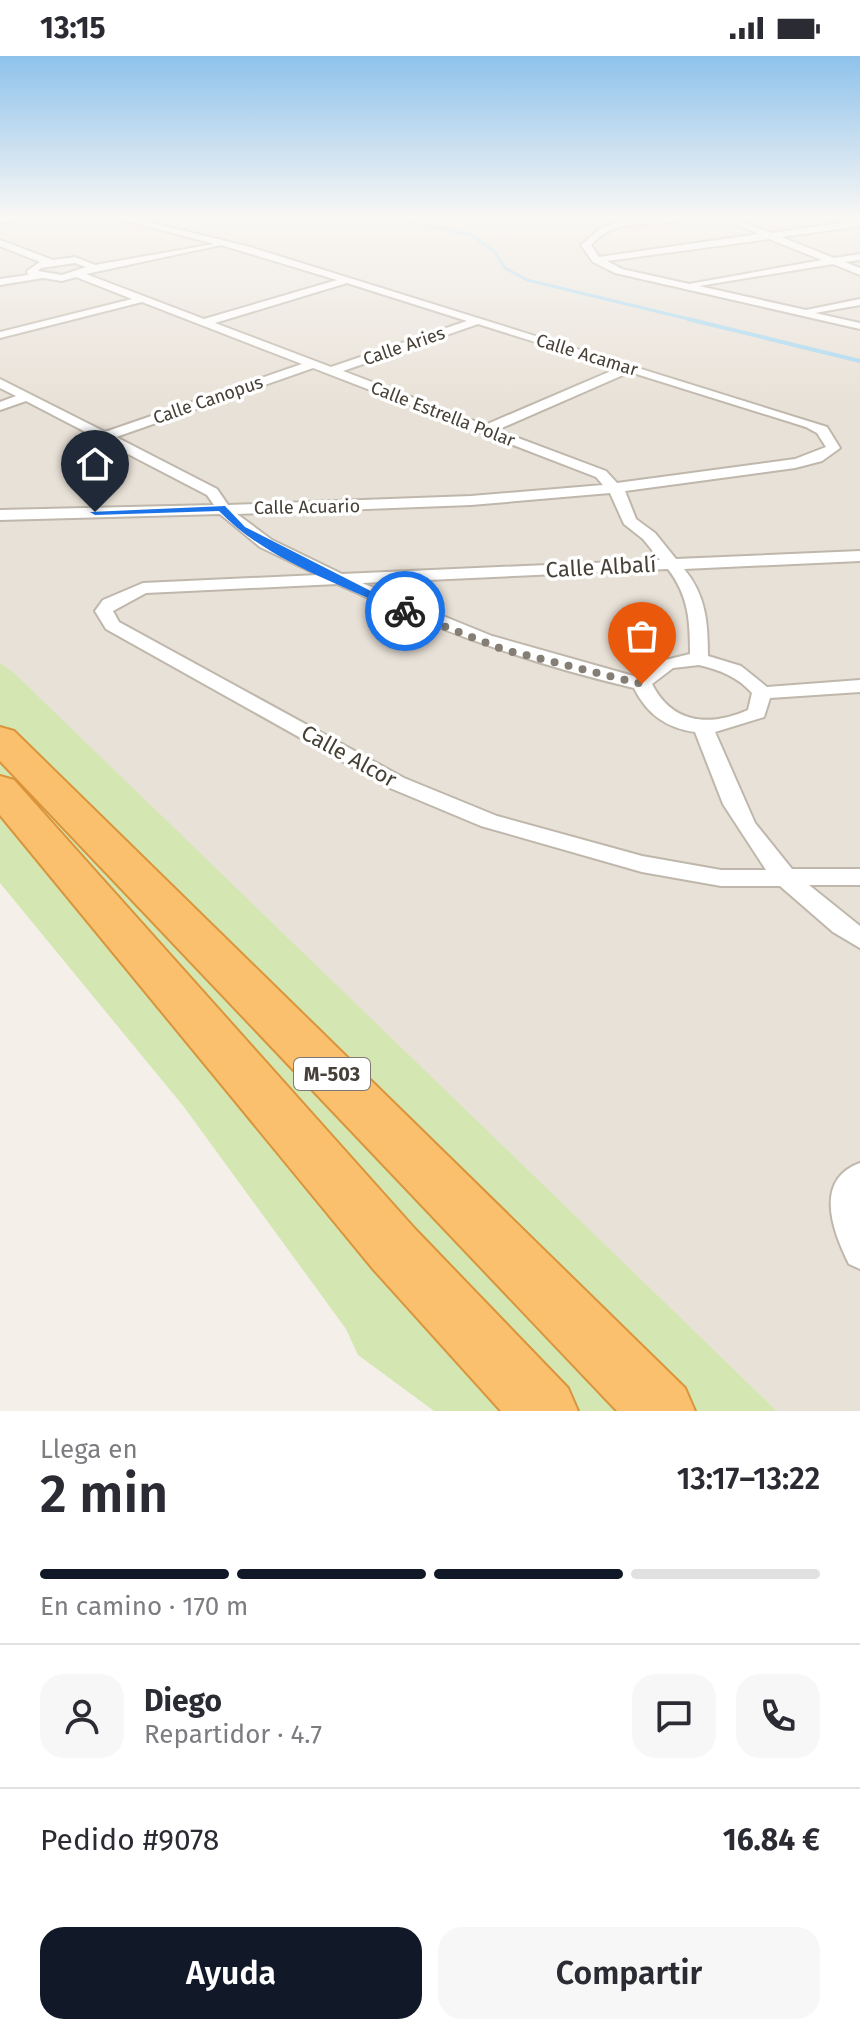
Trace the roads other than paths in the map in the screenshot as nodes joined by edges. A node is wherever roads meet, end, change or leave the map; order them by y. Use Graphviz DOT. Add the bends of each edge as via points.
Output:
graph roads {
  1 [pos="106,279"];
  2 [pos="653,279"];
  3 [pos="722,279"];
  4 [pos="348,280"];
  5 [pos="681,286"];
  6 [pos="143,299"];
  7 [pos="860,302"];
  8 [pos="800,312"];
  9 [pos="477,321"];
  10 [pos="205,322"];
  11 [pos="860,326"];
  12 [pos="0,335"];
  13 [pos="313,364"];
  14 [pos="629,368"];
  15 [pos="331,371"];
  16 [pos="0,383"];
  17 [pos="27,397"];
  18 [pos="0,406"];
  19 [pos="485,430"];
  20 [pos="103,437"];
  21 [pos="613,489"];
  22 [pos="221,508"];
  23 [pos="0,515"];
  24 [pos="860,556"];
  25 [pos="674,563"];
  26 [pos="342,580"];
  27 [pos="699,659"];
  28 [pos="642,684"];
  29 [pos="860,686"];
  30 [pos="762,693"];
  31 [pos="704,729"];
  32 [pos="0,739"];
  33 [pos="0,789"];
  34 [pos="860,877"];
  35 [pos="786,878"];
  36 [pos="860,939"];
  37 [pos="860,1176"];
  38 [pos="860,1254"];
  39 [pos="545,1411"];
  40 [pos="662,1411"];
  1 -- 6 [label="street, Calle Estrella Polar"];
  2 -- 5 [label="street"];
  3 -- 5 [label="street"];
  4 -- 9 [label="street, Calle Acamar"];
  4 -- 10 [label="street"];
  5 -- 8 [label="street"];
  6 -- 10 [label="street, Calle Estrella Polar"];
  6 -- 12 [label="street"];
  7 -- 8 [label="street"];
  8 -- 11 [label="street"];
  9 -- 14 [label="street, Calle Acamar"];
  9 -- 15 [label="street, Calle Aries"];
  10 -- 13 [label="street, Calle Estrella Polar"];
  13 -- 15 [label="street, Calle Estrella Polar"];
  13 -- 20 [label="street, Calle Canopus"];
  14 -- 19 [label="street"];
  14 -- 21 [label="street, Calle Acamar" via="811,424 822,430 833,448 805,459"];
  15 -- 19 [label="street, Calle Estrella Polar"];
  16 -- 17 [label="street"];
  17 -- 18 [label="street"];
  17 -- 20 [label="street"];
  19 -- 21 [label="street, Calle Estrella Polar" via="601,474"];
  20 -- 22 [label="street" via="212,492"];
  21 -- 22 [label="street, Calle Acuario" via="446,502"];
  21 -- 25 [label="street, Calle Estrella Polar" via="621,496 629,521"];
  22 -- 23 [label="street, Calle Acuario"];
  22 -- 26 [label="street" via="242,529"];
  24 -- 25 [label="street, Calle Albalí"];
  25 -- 26 [label="street, Calle Albalí"];
  25 -- 27 [label="street, Calle Estrella Polar" via="688,584 699,618"];
  26 -- 28 [label="street" via="413,615 505,650"];
  26 -- 35 [label="street, Calle Alcor" via="143,588 104,611 112,625 397,783 489,821 642,864 721,878"];
  27 -- 28 [label="street" via="651,670"];
  27 -- 30 [label="street" via="735,668"];
  28 -- 31 [label="street" via="649,705"];
  29 -- 30 [label="street"];
  30 -- 31 [label="street" via="757,713 735,725"];
  31 -- 35 [label="street" via="734,805"];
  32 -- 40 [label="highway, M-503"];
  33 -- 39 [label="highway, M-503" via="394,1249"];
  34 -- 35 [label="street, Calle Alcor"];
  35 -- 36 [label="street"];
  37 -- 38 [label="street" via="843,1203 846,1227"];
}
